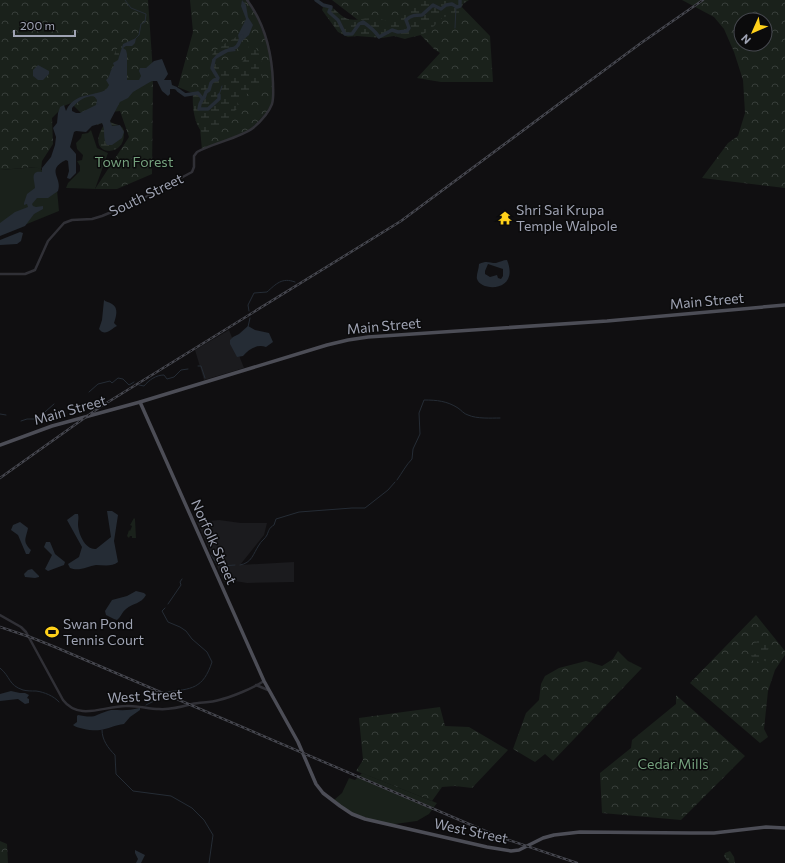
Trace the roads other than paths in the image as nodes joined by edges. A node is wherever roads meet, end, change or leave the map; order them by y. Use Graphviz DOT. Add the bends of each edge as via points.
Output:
graph roads {
  1 [pos="247,0"];
  2 [pos="0,274"];
  3 [pos="785,305"];
  4 [pos="140,402"];
  5 [pos="0,445"];
  6 [pos="0,615"];
  7 [pos="264,681"];
  8 [pos="256,685"];
  9 [pos="269,690"];
  10 [pos="785,828"];
  1 -- 2 [label="street, South Street" via="258,18 272,63 272,102 259,122 244,133 197,152 192,172 140,200 99,217 64,223 48,241 32,272"];
  3 -- 4 [label="main road, Main Street" via="354,339"];
  4 -- 5 [label="main road, Main Street" via="45,428"];
  4 -- 7 [label="main road, Norfolk Street"];
  6 -- 8 [label="street, West Street" via="24,630 63,700 69,707 80,711 126,706 159,709 183,707 219,700"];
  7 -- 8 [label="street, West Street"];
  7 -- 9 [label="main road, Norfolk Street"];
  8 -- 9 [label="street"];
  9 -- 10 [label="main road, West Street" via="302,750 320,790 352,814 365,819 504,850 517,850 554,835 580,832 691,834 765,827"];
}
